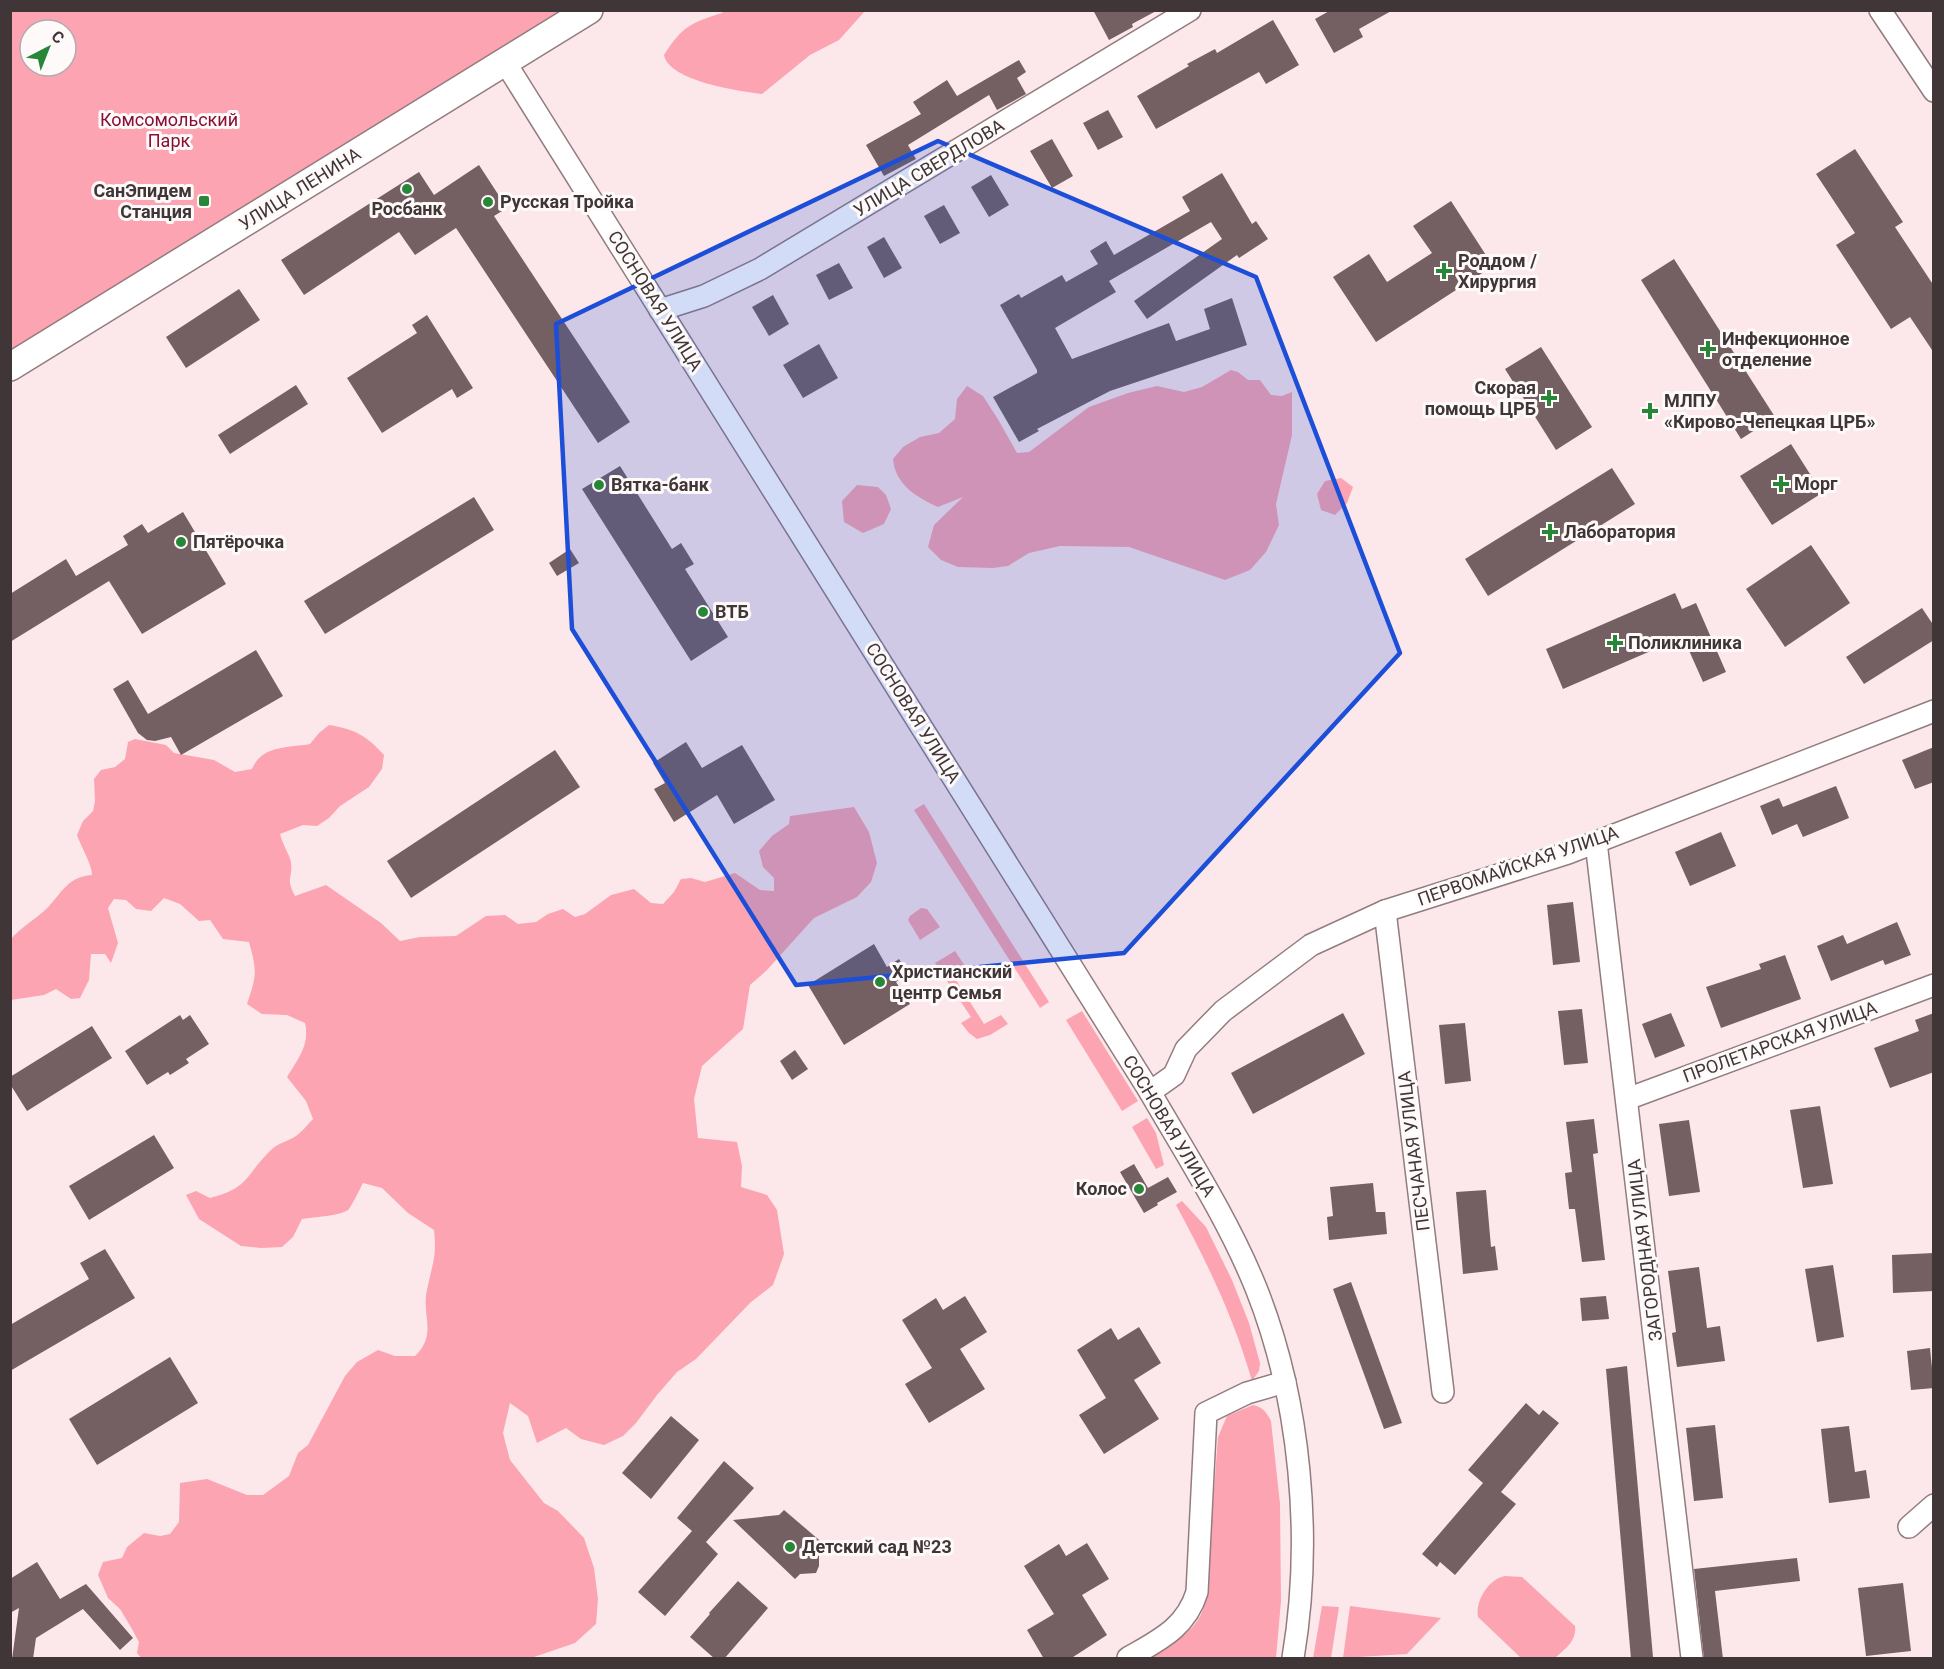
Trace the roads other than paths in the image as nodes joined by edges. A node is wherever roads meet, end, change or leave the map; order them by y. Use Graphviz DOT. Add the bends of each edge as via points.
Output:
graph roads {
  1 [pos="589,10"];
  2 [pos="1190,10"];
  3 [pos="1880,10"];
  4 [pos="505,62"];
  5 [pos="1934,91"];
  6 [pos="660,310"];
  7 [pos="10,367"];
  8 [pos="1934,711"];
  9 [pos="1596,842"];
  10 [pos="1385,911"];
  11 [pos="1934,986"];
  12 [pos="1150,1092"];
  13 [pos="1627,1099"];
  14 [pos="1285,1382"];
  15 [pos="1443,1392"];
  16 [pos="1934,1505"];
  17 [pos="1909,1527"];
  18 [pos="1128,1659"];
  19 [pos="1293,1659"];
  20 [pos="1692,1659"];
  1 -- 4 [label="main road, УЛИЦА ЛЕНИНА"];
  2 -- 6 [label="street, УЛИЦА СВЕРДЛОВА" via="760,269 704,296"];
  3 -- 5 [label="street"];
  4 -- 6 [label="street, СОСНОВАЯ УЛИЦА"];
  4 -- 7 [label="main road, УЛИЦА ЛЕНИНА"];
  6 -- 12 [label="street, СОСНОВАЯ УЛИЦА"];
  8 -- 9 [label="street, ПЕРВОМАЙСКАЯ УЛИЦА"];
  9 -- 10 [label="street, ПЕРВОМАЙСКАЯ УЛИЦА"];
  9 -- 13 [label="street, ЗАГОРОДНАЯ УЛИЦА"];
  10 -- 12 [label="street, ПЕРВОМАЙСКАЯ УЛИЦА" via="1311,945 1223,1011 1186,1049 1174,1076"];
  10 -- 15 [label="street, ПЕСЧАНАЯ УЛИЦА"];
  11 -- 13 [label="street, ПРОЛЕТАРСКАЯ УЛИЦА"];
  12 -- 14 [label="street, СОСНОВАЯ УЛИЦА" via="1231,1233 1263,1309"];
  13 -- 20 [label="street, ЗАГОРОДНАЯ УЛИЦА"];
  14 -- 18 [label="street" via="1247,1393 1206,1413 1197,1592 1178,1627"];
  14 -- 19 [label="street, СОСНОВАЯ УЛИЦА" via="1294,1427 1302,1539"];
  16 -- 17 [label="street"];
}
